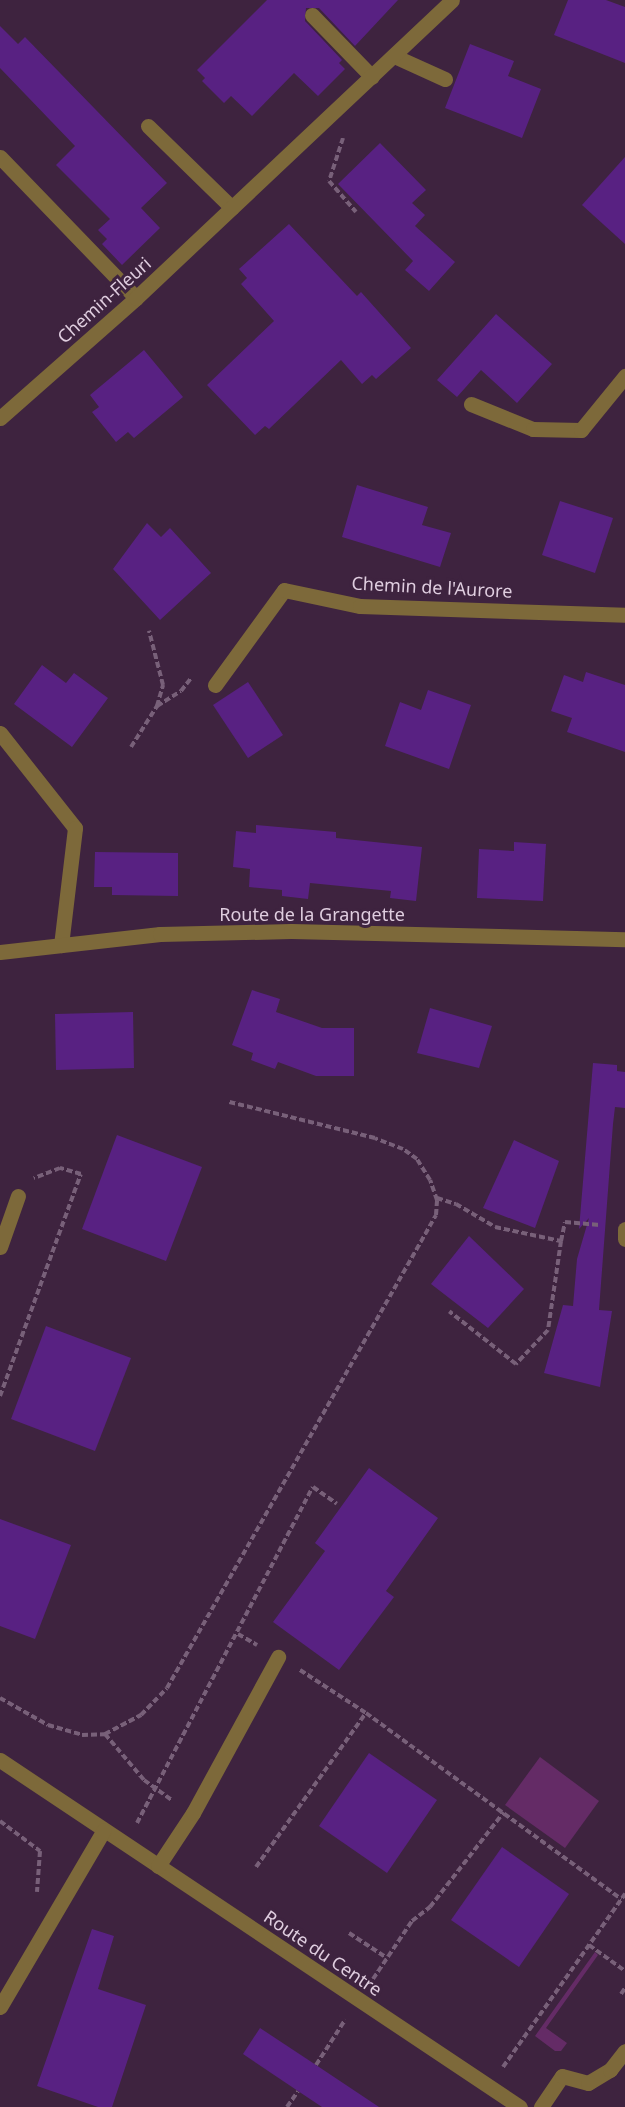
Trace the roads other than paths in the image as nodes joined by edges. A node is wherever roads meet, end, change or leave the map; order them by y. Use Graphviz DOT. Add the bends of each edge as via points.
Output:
graph roads {
  1 [pos="452,0"];
  2 [pos="312,15"];
  3 [pos="394,56"];
  4 [pos="372,77"];
  5 [pos="445,79"];
  6 [pos="148,126"];
  7 [pos="0,157"];
  8 [pos="232,208"];
  9 [pos="136,298"];
  10 [pos="625,376"];
  11 [pos="471,404"];
  12 [pos="0,418"];
  13 [pos="625,615"];
  14 [pos="215,685"];
  15 [pos="0,733"];
  16 [pos="625,939"];
  17 [pos="61,945"];
  18 [pos="0,952"];
  19 [pos="18,1196"];
  20 [pos="625,1229"];
  21 [pos="625,1239"];
  22 [pos="0,1247"];
  23 [pos="278,1657"];
  24 [pos="0,1761"];
  25 [pos="104,1830"];
  26 [pos="158,1866"];
  27 [pos="0,2007"];
  28 [pos="625,2051"];
  29 [pos="520,2107"];
  30 [pos="541,2107"];
  1 -- 3 [label="street, Chemin-Fleuri"];
  2 -- 4 [label="street"];
  3 -- 4 [label="street, Chemin-Fleuri"];
  3 -- 5 [label="street"];
  4 -- 8 [label="street, Chemin-Fleuri"];
  6 -- 8 [label="street"];
  7 -- 9 [label="street"];
  8 -- 9 [label="street, Chemin-Fleuri"];
  9 -- 12 [label="street, Chemin-Fleuri"];
  10 -- 11 [label="street" via="581,430 533,429"];
  13 -- 14 [label="street, Chemin de l'Aurore" via="360,606 284,590"];
  15 -- 17 [label="street" via="75,828"];
  16 -- 17 [label="street, Route de la Grangette" via="291,931 160,934"];
  17 -- 18 [label="street, Route de la Grangette"];
  19 -- 22 [label="street"];
  20 -- 21 [label="street"];
  23 -- 26 [label="street" via="193,1813"];
  24 -- 25 [label="street, Route du Centre"];
  25 -- 26 [label="street, Route du Centre"];
  25 -- 27 [label="street"];
  26 -- 29 [label="street, Route du Centre"];
  28 -- 30 [label="street" via="610,2070 588,2083 562,2076"];
}
